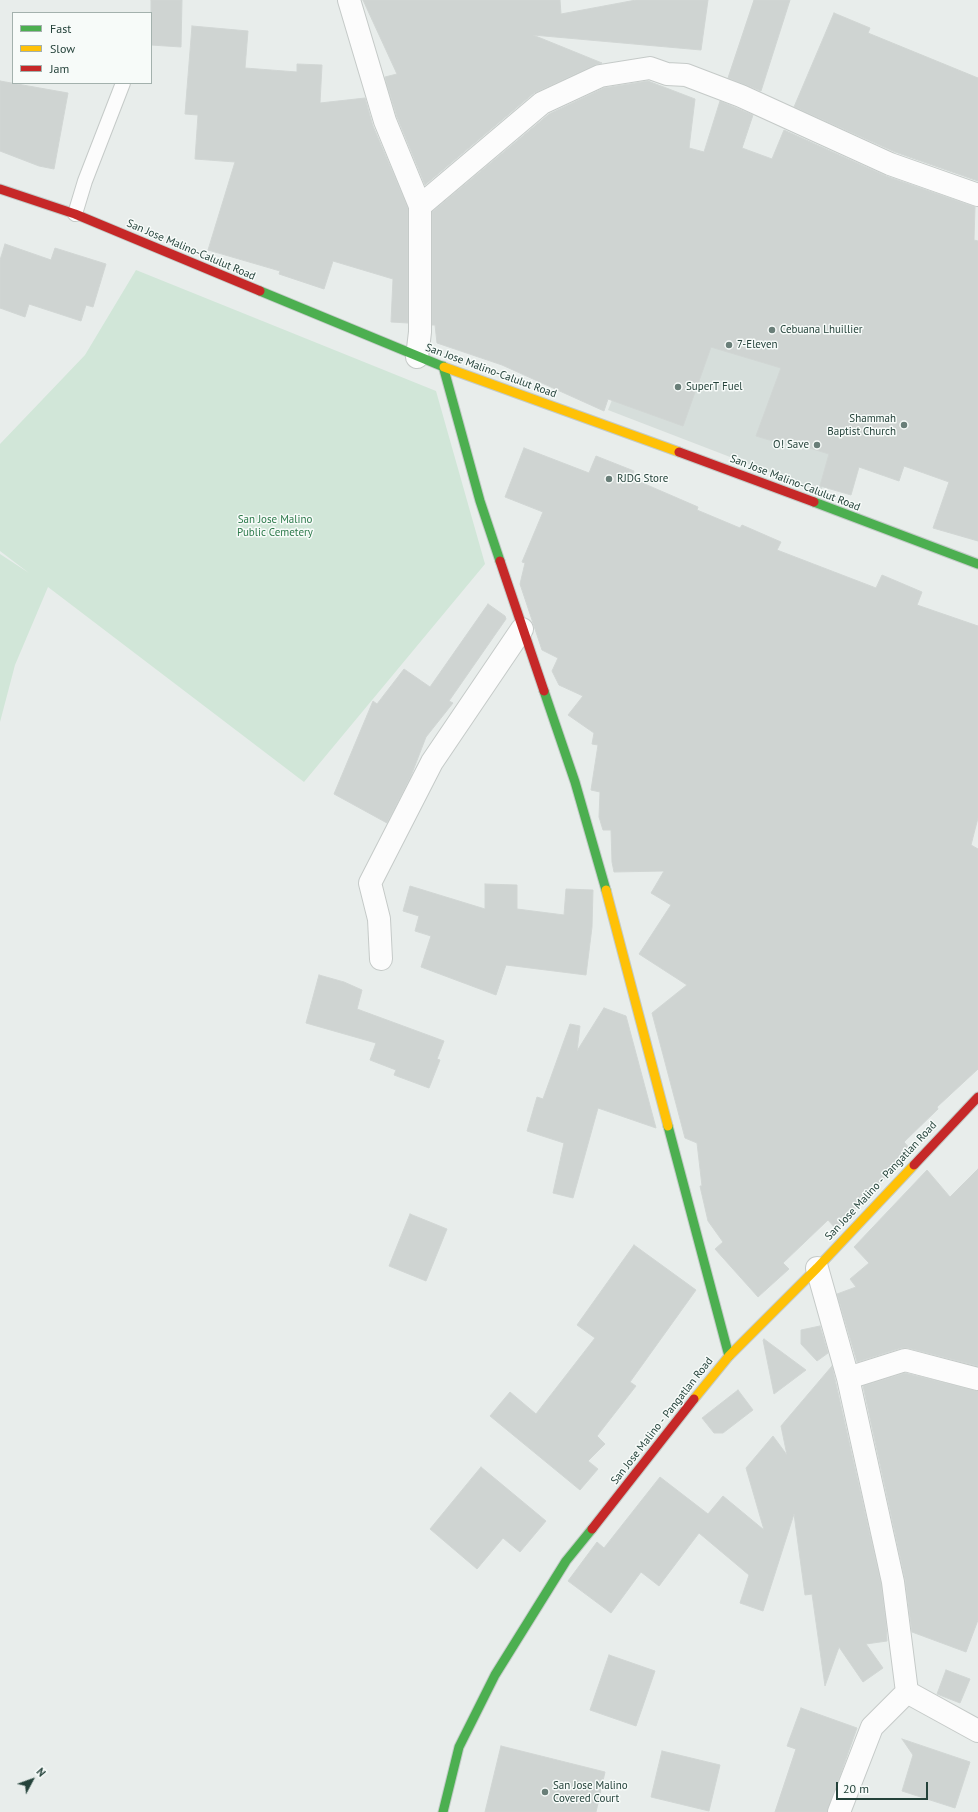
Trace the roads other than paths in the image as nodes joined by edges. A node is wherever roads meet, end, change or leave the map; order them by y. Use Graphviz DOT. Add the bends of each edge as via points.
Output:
graph roads {
  1 [pos="349,0"];
  2 [pos="123,84"];
  3 [pos="0,189"];
  4 [pos="978,195"];
  5 [pos="420,206"];
  6 [pos="75,214"];
  7 [pos="417,357"];
  8 [pos="443,366"];
  9 [pos="978,564"];
  10 [pos="522,630"];
  11 [pos="381,959"];
  12 [pos="978,1097"];
  13 [pos="817,1268"];
  14 [pos="729,1356"];
  15 [pos="848,1378"];
  16 [pos="978,1379"];
  17 [pos="907,1692"];
  18 [pos="978,1731"];
  19 [pos="443,1812"];
  20 [pos="839,1812"];
  1 -- 5 [label="street" via="386,121"];
  2 -- 6 [label="lane"];
  3 -- 6 [label="street, San Jose Malino-Calulut Road"];
  4 -- 5 [label="street" via="890,164 741,96 693,77 667,74 650,68 600,76 542,103"];
  5 -- 7 [label="street" via="420,332"];
  6 -- 7 [label="street, San Jose Malino-Calulut Road"];
  7 -- 8 [label="street, San Jose Malino-Calulut Road"];
  8 -- 9 [label="street, San Jose Malino-Calulut Road"];
  8 -- 10 [label="street" via="480,501"];
  10 -- 11 [label="street" via="432,762 370,883 379,919"];
  10 -- 14 [label="street" via="595,848"];
  12 -- 13 [label="street, San Jose Malino - Pangatlan Road"];
  13 -- 14 [label="street, San Jose Malino - Pangatlan Road"];
  13 -- 15 [label="street"];
  14 -- 19 [label="street, San Jose Malino - Pangatlan Road" via="562,1568 495,1675 459,1747"];
  15 -- 16 [label="street" via="905,1360"];
  15 -- 17 [label="street" via="892,1582"];
  17 -- 18 [label="street"];
  17 -- 20 [label="street" via="872,1727"];
}
